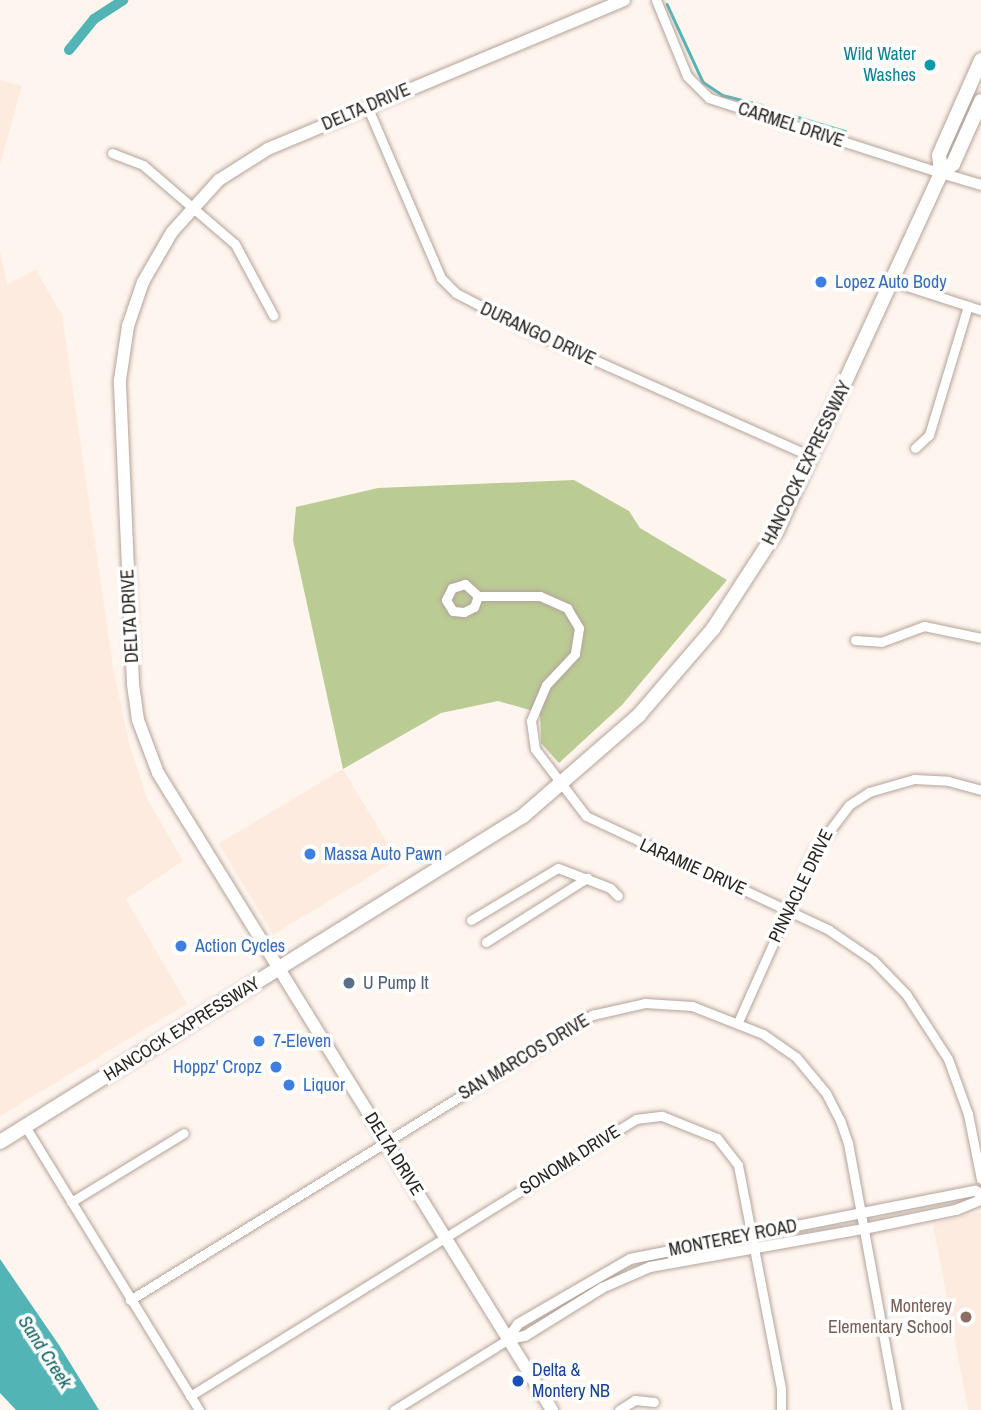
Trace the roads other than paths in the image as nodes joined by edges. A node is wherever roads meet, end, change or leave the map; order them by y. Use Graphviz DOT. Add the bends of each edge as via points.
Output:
graph roads {
  1 [pos="624,0"];
  2 [pos="656,0"];
  3 [pos="981,60"];
  4 [pos="981,101"];
  5 [pos="367,106"];
  6 [pos="112,153"];
  7 [pos="941,173"];
  8 [pos="981,185"];
  9 [pos="193,204"];
  10 [pos="891,281"];
  11 [pos="968,306"];
  12 [pos="981,310"];
  13 [pos="273,315"];
  14 [pos="915,448"];
  15 [pos="812,457"];
  16 [pos="478,596"];
  17 [pos="981,638"];
  18 [pos="855,640"];
  19 [pos="560,787"];
  20 [pos="981,790"];
  21 [pos="587,878"];
  22 [pos="618,896"];
  23 [pos="787,909"];
  24 [pos="471,920"];
  25 [pos="486,942"];
  26 [pos="278,968"];
  27 [pos="738,1022"];
  28 [pos="25,1126"];
  29 [pos="184,1133"];
  30 [pos="386,1141"];
  31 [pos="0,1142"];
  32 [pos="981,1179"];
  33 [pos="981,1194"];
  34 [pos="981,1200"];
  35 [pos="72,1202"];
  36 [pos="862,1214"];
  37 [pos="864,1229"];
  38 [pos="750,1233"];
  39 [pos="445,1237"];
  40 [pos="753,1248"];
  41 [pos="130,1300"];
  42 [pos="507,1340"];
  43 [pos="190,1396"];
  44 [pos="654,1402"];
  45 [pos="199,1410"];
  46 [pos="394,1410"];
  47 [pos="552,1410"];
  48 [pos="619,1410"];
  49 [pos="781,1410"];
  50 [pos="897,1410"];
  1 -- 5 [label="main road, DELTA DRIVE"];
  2 -- 7 [label="street, CARMEL DRIVE" via="687,76 709,98"];
  3 -- 7 [label="main road, HANCOCK EXPRESSWAY" via="939,155"];
  4 -- 7 [label="main road, HANCOCK EXPRESSWAY" via="953,164"];
  5 -- 9 [label="main road, DELTA DRIVE" via="268,149 219,180"];
  5 -- 15 [label="street, DURANGO DRIVE" via="441,278 456,293 514,324"];
  6 -- 9 [label="street" via="143,165"];
  7 -- 8 [label="street, CARMEL DRIVE"];
  7 -- 10 [label="main road, HANCOCK EXPRESSWAY"];
  9 -- 13 [label="street" via="235,244"];
  9 -- 26 [label="main road, DELTA DRIVE" via="143,282 123,351 120,415 133,684 138,720 158,773"];
  10 -- 11 [label="street"];
  10 -- 15 [label="main road, HANCOCK EXPRESSWAY"];
  11 -- 12 [label="street"];
  11 -- 14 [label="street" via="929,435"];
  15 -- 19 [label="main road, HANCOCK EXPRESSWAY" via="776,532 713,629 639,715"];
  16 -- 19 [label="street, LARAMIE DRIVE" via="540,596 567,608 579,628 575,654 546,685 531,721 535,749"];
  17 -- 18 [label="street" via="924,626 881,642"];
  19 -- 23 [label="street, LARAMIE DRIVE" via="601,826"];
  19 -- 26 [label="main road, HANCOCK EXPRESSWAY" via="513,822"];
  20 -- 23 [label="street, PINNACLE DRIVE" via="930,778 869,792 849,805 824,833"];
  21 -- 22 [label="street"];
  21 -- 24 [label="street" via="558,868"];
  21 -- 25 [label="street"];
  23 -- 27 [label="street, PINNACLE DRIVE"];
  23 -- 32 [label="street, LARAMIE DRIVE" via="873,960 928,1023 960,1088"];
  26 -- 28 [label="main road, HANCOCK EXPRESSWAY"];
  26 -- 30 [label="main road, DELTA DRIVE"];
  27 -- 30 [label="street, SAN MARCOS DRIVE" via="668,1003 645,1003 592,1015"];
  27 -- 36 [label="street, SAN MARCOS DRIVE" via="796,1057 826,1093 848,1143"];
  28 -- 31 [label="main road, HANCOCK EXPRESSWAY"];
  28 -- 35 [label="street"];
  29 -- 35 [label="street"];
  30 -- 39 [label="main road, DELTA DRIVE"];
  30 -- 41 [label="street, SAN MARCOS DRIVE"];
  33 -- 36 [label="street, MONTEREY ROAD" via="975,1191"];
  34 -- 37 [label="street, MONTEREY ROAD"];
  35 -- 41 [label="street"];
  36 -- 37 [label="street, SAN MARCOS DRIVE"];
  36 -- 38 [label="street, MONTEREY ROAD"];
  37 -- 40 [label="street, MONTEREY ROAD"];
  37 -- 50 [label="street, SAN MARCOS DRIVE"];
  38 -- 39 [label="street, SONOMA DRIVE" via="734,1156 710,1135 662,1116 636,1119"];
  38 -- 40 [label="street, SONOMA DRIVE"];
  38 -- 42 [label="street, MONTEREY ROAD" via="631,1259 518,1324"];
  39 -- 42 [label="main road, DELTA DRIVE"];
  39 -- 43 [label="street, SONOMA DRIVE"];
  40 -- 42 [label="street, MONTEREY ROAD" via="627,1275 525,1336"];
  40 -- 49 [label="street, SONOMA DRIVE" via="781,1389"];
  41 -- 43 [label="street"];
  42 -- 46 [label="street, MONTEREY ROAD"];
  42 -- 47 [label="main road, DELTA DRIVE"];
  43 -- 45 [label="street"];
  44 -- 48 [label="street" via="635,1400"];
}
